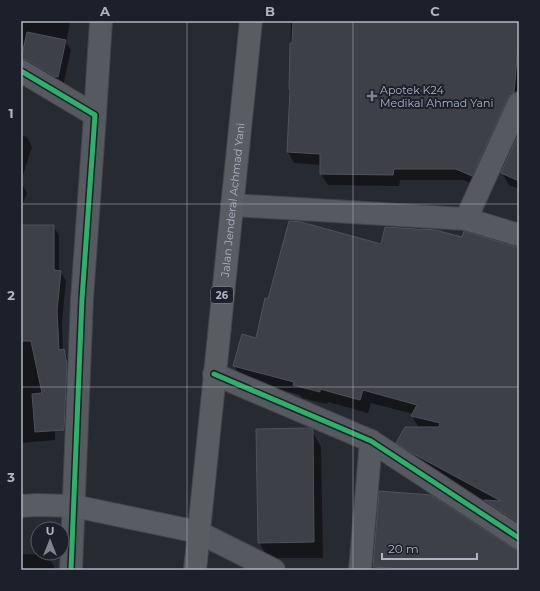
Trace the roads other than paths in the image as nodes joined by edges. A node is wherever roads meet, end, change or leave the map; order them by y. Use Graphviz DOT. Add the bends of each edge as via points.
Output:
graph roads {
  1 [pos="101,21"];
  2 [pos="251,21"];
  3 [pos="21,71"];
  4 [pos="519,103"];
  5 [pos="95,115"];
  6 [pos="232,205"];
  7 [pos="466,218"];
  8 [pos="519,236"];
  9 [pos="214,374"];
  10 [pos="371,441"];
  11 [pos="21,506"];
  12 [pos="74,506"];
  13 [pos="198,532"];
  14 [pos="519,538"];
  15 [pos="71,570"];
  16 [pos="194,570"];
  17 [pos="274,570"];
  18 [pos="360,570"];
  1 -- 5 [label="street"];
  2 -- 6 [label="highway, Jalan Jenderal Achmad Yani / 26"];
  3 -- 5 [label="street"];
  4 -- 7 [label="street"];
  5 -- 12 [label="street" via="82,299"];
  6 -- 7 [label="street"];
  6 -- 9 [label="highway, Jalan Jenderal Achmad Yani / 26"];
  7 -- 8 [label="street"];
  9 -- 10 [label="street"];
  9 -- 13 [label="highway, Jalan Jenderal Achmad Yani / 26"];
  10 -- 14 [label="street"];
  10 -- 18 [label="street"];
  11 -- 12 [label="main road"];
  12 -- 13 [label="main road"];
  12 -- 15 [label="street"];
  13 -- 16 [label="highway, Jalan Jenderal Achmad Yani / 26"];
  13 -- 17 [label="street"];
}
